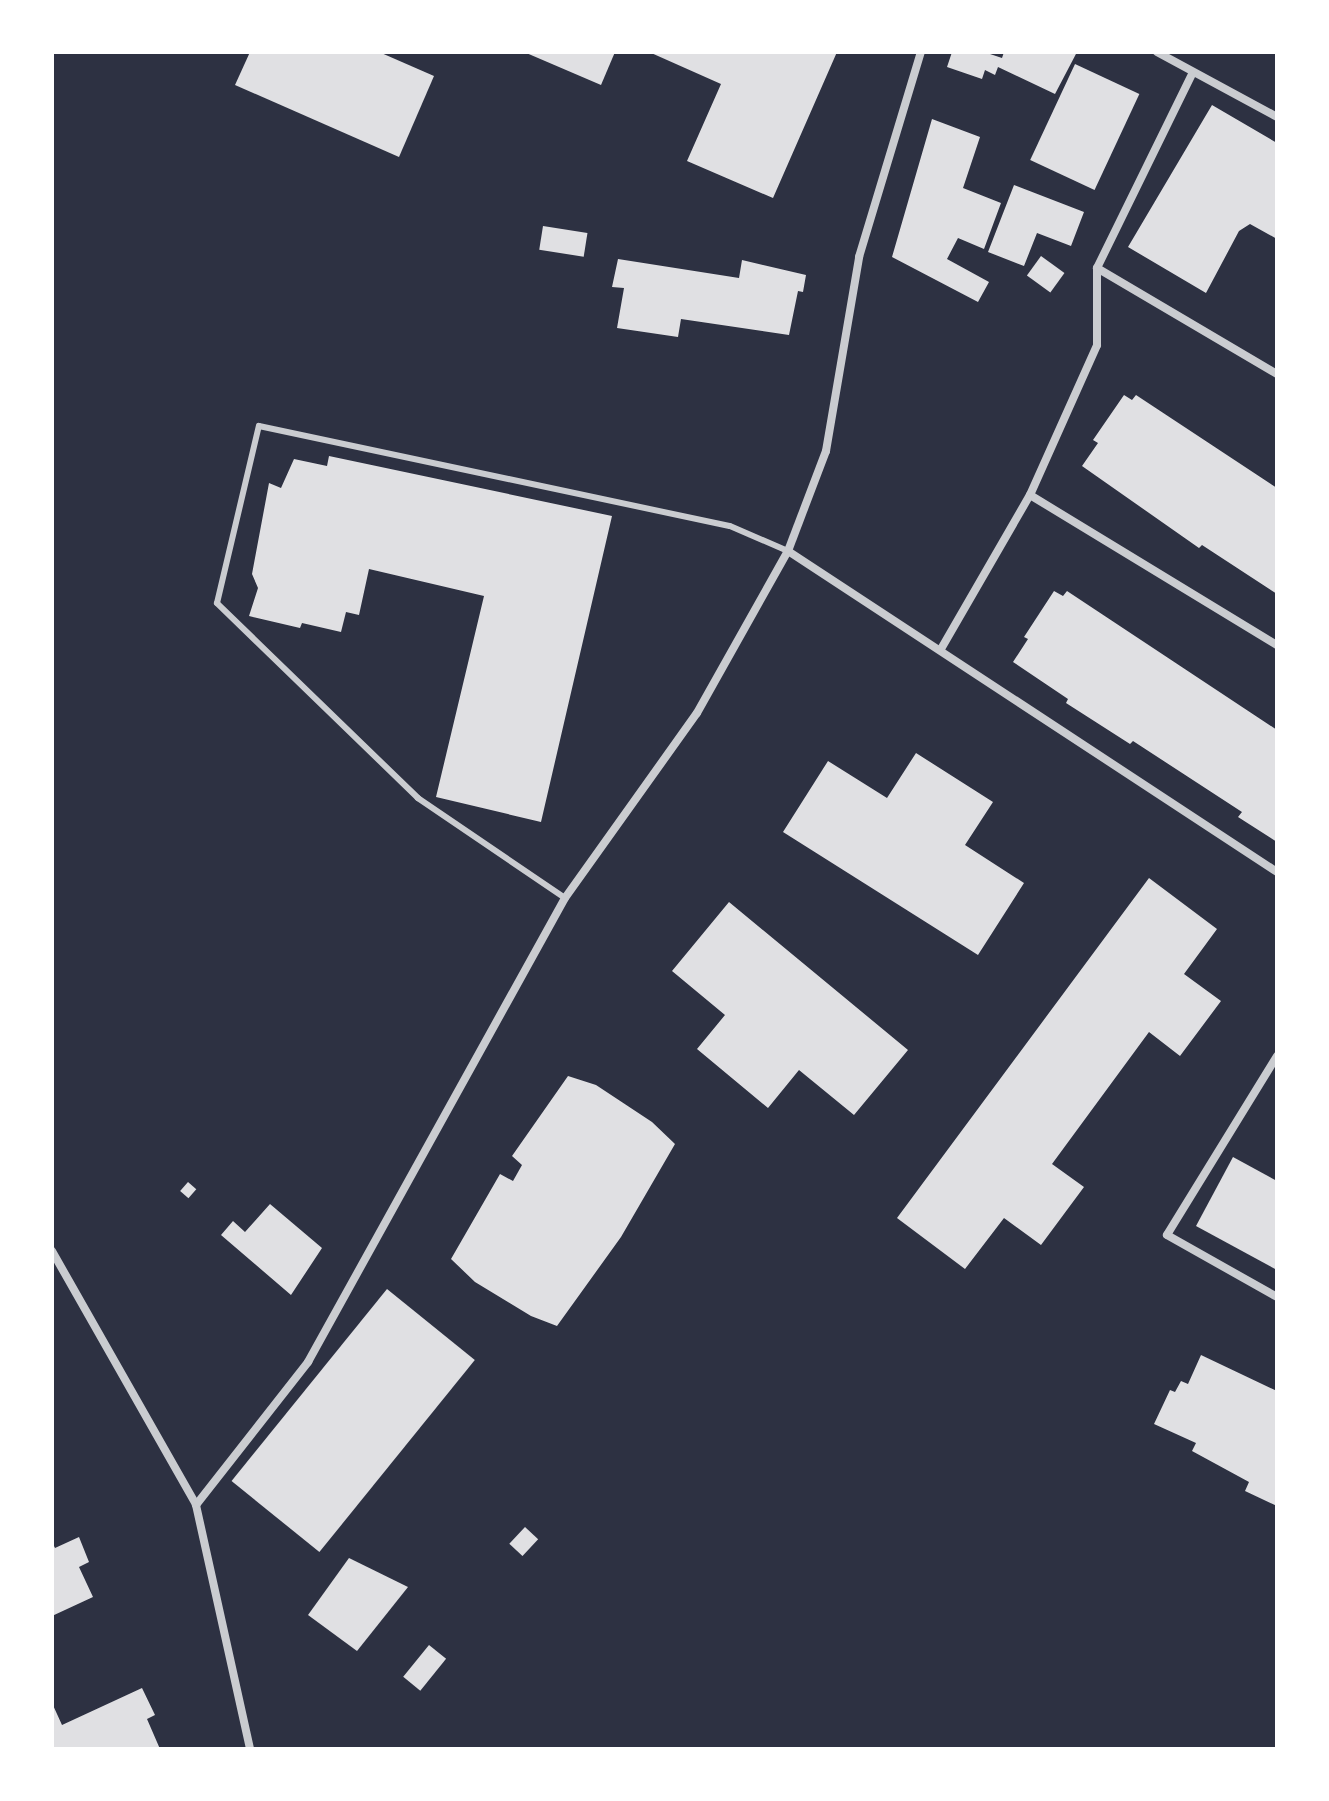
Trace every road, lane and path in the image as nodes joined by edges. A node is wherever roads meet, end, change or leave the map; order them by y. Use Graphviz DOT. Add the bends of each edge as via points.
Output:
graph roads {
  1 [pos="921,52"];
  2 [pos="1157,52"];
  3 [pos="1193,72"];
  4 [pos="1277,117"];
  5 [pos="1097,268"];
  6 [pos="1277,374"];
  7 [pos="1030,495"];
  8 [pos="788,551"];
  9 [pos="1277,645"];
  10 [pos="941,649"];
  11 [pos="1277,872"];
  12 [pos="565,898"];
  13 [pos="1277,1056"];
  14 [pos="52,1251"];
  15 [pos="1277,1297"];
  16 [pos="196,1505"];
  17 [pos="250,1749"];
  1 -- 8 [label="street" via="859,257 826,451"];
  2 -- 3 [label="street"];
  3 -- 4 [label="street"];
  3 -- 5 [label="street"];
  5 -- 6 [label="street"];
  5 -- 7 [label="street" via="1097,345"];
  7 -- 9 [label="street"];
  7 -- 10 [label="street"];
  8 -- 10 [label="street"];
  8 -- 12 [label="street" via="697,713"];
  8 -- 12 [label="lane" via="730,526 259,426 217,603 418,798"];
  10 -- 11 [label="street"];
  12 -- 16 [label="street" via="308,1362"];
  13 -- 15 [label="street" via="1167,1235"];
  14 -- 16 [label="street"];
  16 -- 17 [label="street"];
}
